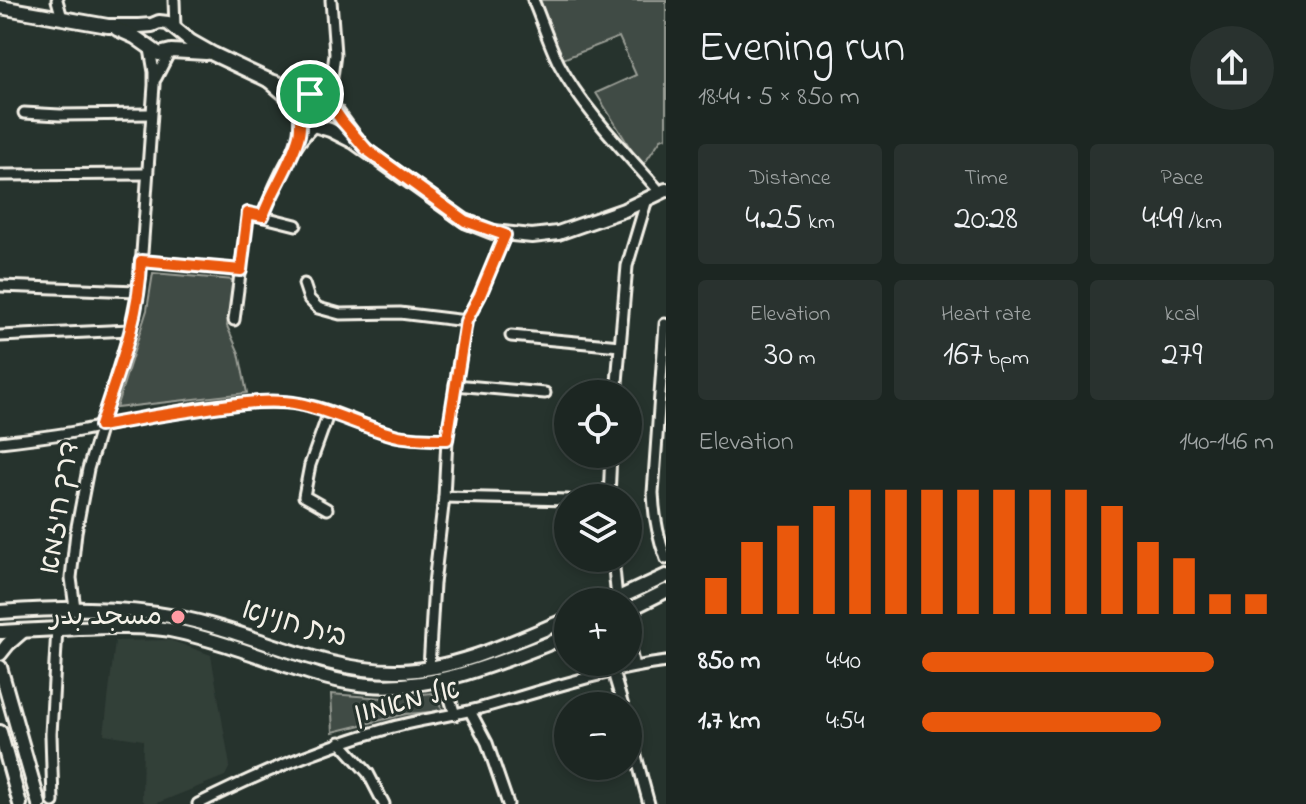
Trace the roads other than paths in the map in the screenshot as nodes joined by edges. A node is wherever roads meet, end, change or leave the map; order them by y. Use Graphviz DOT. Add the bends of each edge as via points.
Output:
graph roads {
  1 [pos="57,0"];
  2 [pos="173,0"];
  3 [pos="331,0"];
  4 [pos="533,0"];
  5 [pos="0,7"];
  6 [pos="62,18"];
  7 [pos="156,24"];
  8 [pos="108,26"];
  9 [pos="176,30"];
  10 [pos="149,47"];
  11 [pos="170,52"];
  12 [pos="213,54"];
  13 [pos="335,65"];
  14 [pos="268,80"];
  15 [pos="154,85"];
  16 [pos="313,94"];
  17 [pos="330,103"];
  18 [pos="24,113"];
  19 [pos="151,114"];
  20 [pos="301,114"];
  21 [pos="316,125"];
  22 [pos="294,150"];
  23 [pos="367,150"];
  24 [pos="147,174"];
  25 [pos="0,175"];
  26 [pos="663,191"];
  27 [pos="647,199"];
  28 [pos="263,216"];
  29 [pos="296,225"];
  30 [pos="505,235"];
  31 [pos="141,261"];
  32 [pos="241,270"];
  33 [pos="304,284"];
  34 [pos="0,286"];
  35 [pos="137,291"];
  36 [pos="234,320"];
  37 [pos="466,321"];
  38 [pos="665,324"];
  39 [pos="130,330"];
  40 [pos="0,336"];
  41 [pos="511,336"];
  42 [pos="620,346"];
  43 [pos="617,380"];
  44 [pos="455,385"];
  45 [pos="545,393"];
  46 [pos="329,412"];
  47 [pos="100,426"];
  48 [pos="447,439"];
  49 [pos="0,442"];
  50 [pos="444,497"];
  51 [pos="554,500"];
  52 [pos="327,509"];
  53 [pos="666,559"];
  54 [pos="666,576"];
  55 [pos="640,588"];
  56 [pos="666,591"];
  57 [pos="0,603"];
  58 [pos="642,603"];
  59 [pos="75,608"];
  60 [pos="16,611"];
  61 [pos="0,612"];
  62 [pos="554,624"];
  63 [pos="57,628"];
  64 [pos="23,631"];
  65 [pos="0,632"];
  66 [pos="554,641"];
  67 [pos="0,654"];
  68 [pos="666,662"];
  69 [pos="642,665"];
  70 [pos="0,667"];
  71 [pos="429,668"];
  72 [pos="598,676"];
  73 [pos="444,678"];
  74 [pos="470,711"];
  75 [pos="455,715"];
  76 [pos="0,732"];
  77 [pos="340,742"];
  78 [pos="642,778"];
  79 [pos="53,802"];
  80 [pos="20,804"];
  81 [pos="39,804"];
  82 [pos="198,804"];
  83 [pos="384,804"];
  84 [pos="508,804"];
  85 [pos="649,804"];
  1 -- 6 [label="street"];
  2 -- 7 [label="street"];
  2 -- 9 [label="street"];
  3 -- 13 [label="street"];
  4 -- 26 [label="street" via="569,79"];
  5 -- 6 [label="street"];
  6 -- 8 [label="street"];
  7 -- 8 [label="street"];
  7 -- 9 [label="street" via="168,23"];
  7 -- 10 [label="street" via="146,34"];
  8 -- 10 [label="street"];
  9 -- 11 [label="street" via="177,45"];
  9 -- 12 [label="street"];
  10 -- 11 [label="street" via="159,54"];
  10 -- 15 [label="street, דרך חיזמא"];
  11 -- 12 [label="street"];
  11 -- 15 [label="street, דרך חיזמא"];
  12 -- 14 [label="street"];
  13 -- 16 [label="street"];
  13 -- 17 [label="street"];
  14 -- 16 [label="street"];
  14 -- 20 [label="street"];
  15 -- 19 [label="street, דרך חיזמא"];
  16 -- 17 [label="street"];
  16 -- 20 [label="street" via="302,101"];
  17 -- 21 [label="street" via="327,121"];
  17 -- 23 [label="street"];
  18 -- 19 [label="street"];
  19 -- 24 [label="street, דרך חיזמא"];
  20 -- 21 [label="street"];
  20 -- 22 [label="street"];
  21 -- 22 [label="street"];
  21 -- 23 [label="street"];
  22 -- 28 [label="street"];
  23 -- 30 [label="street" via="465,221"];
  24 -- 25 [label="street"];
  24 -- 31 [label="street, דרך חיזמא"];
  26 -- 27 [label="street"];
  27 -- 30 [label="street" via="558,233"];
  27 -- 42 [label="street" via="627,266"];
  28 -- 29 [label="street"];
  28 -- 32 [label="street" via="248,213"];
  30 -- 37 [label="street"];
  31 -- 32 [label="street"];
  31 -- 35 [label="street, דרך חיזמא"];
  32 -- 36 [label="street"];
  33 -- 37 [label="street" via="318,308 340,314 400,313"];
  34 -- 35 [label="street"];
  35 -- 39 [label="street, דרך חיזמא"];
  37 -- 44 [label="street"];
  38 -- 53 [label="street" via="653,493"];
  39 -- 40 [label="street"];
  39 -- 47 [label="street, דרך חיזמא"];
  41 -- 42 [label="street"];
  42 -- 43 [label="street"];
  44 -- 45 [label="street"];
  44 -- 48 [label="street"];
  46 -- 47 [label="street" via="296,403 257,403"];
  46 -- 48 [label="street" via="396,435"];
  46 -- 52 [label="street" via="304,496"];
  47 -- 49 [label="street"];
  47 -- 59 [label="street, דרך חיזמא" via="76,532 71,578"];
  48 -- 50 [label="street"];
  50 -- 51 [label="street"];
  50 -- 71 [label="street"];
  54 -- 55 [label="street"];
  56 -- 58 [label="street"];
  57 -- 60 [label="street"];
  59 -- 60 [label="street, בית חנינא"];
  59 -- 71 [label="street, בית חנינא" via="178,617 372,671"];
  60 -- 61 [label="street, בית חנינא"];
  62 -- 71 [label="street, בית חנינא"];
  63 -- 64 [label="street, בית חנינא"];
  63 -- 73 [label="street, בית חנינא" via="168,629 313,674 370,685"];
  63 -- 79 [label="street"];
  64 -- 65 [label="street, בית חנינא"];
  64 -- 67 [label="street"];
  66 -- 73 [label="street, בית חנינא"];
  68 -- 69 [label="street, אל מאמון"];
  70 -- 81 [label="street"];
  72 -- 74 [label="street, אל מאמון"];
  73 -- 75 [label="street"];
  74 -- 75 [label="street, אל מאמון"];
  74 -- 84 [label="street"];
  75 -- 77 [label="street, אל מאמון"];
  76 -- 80 [label="street"];
  77 -- 82 [label="street, אל מאמון"];
  77 -- 83 [label="street" via="368,773"];
  78 -- 85 [label="street"];
}
